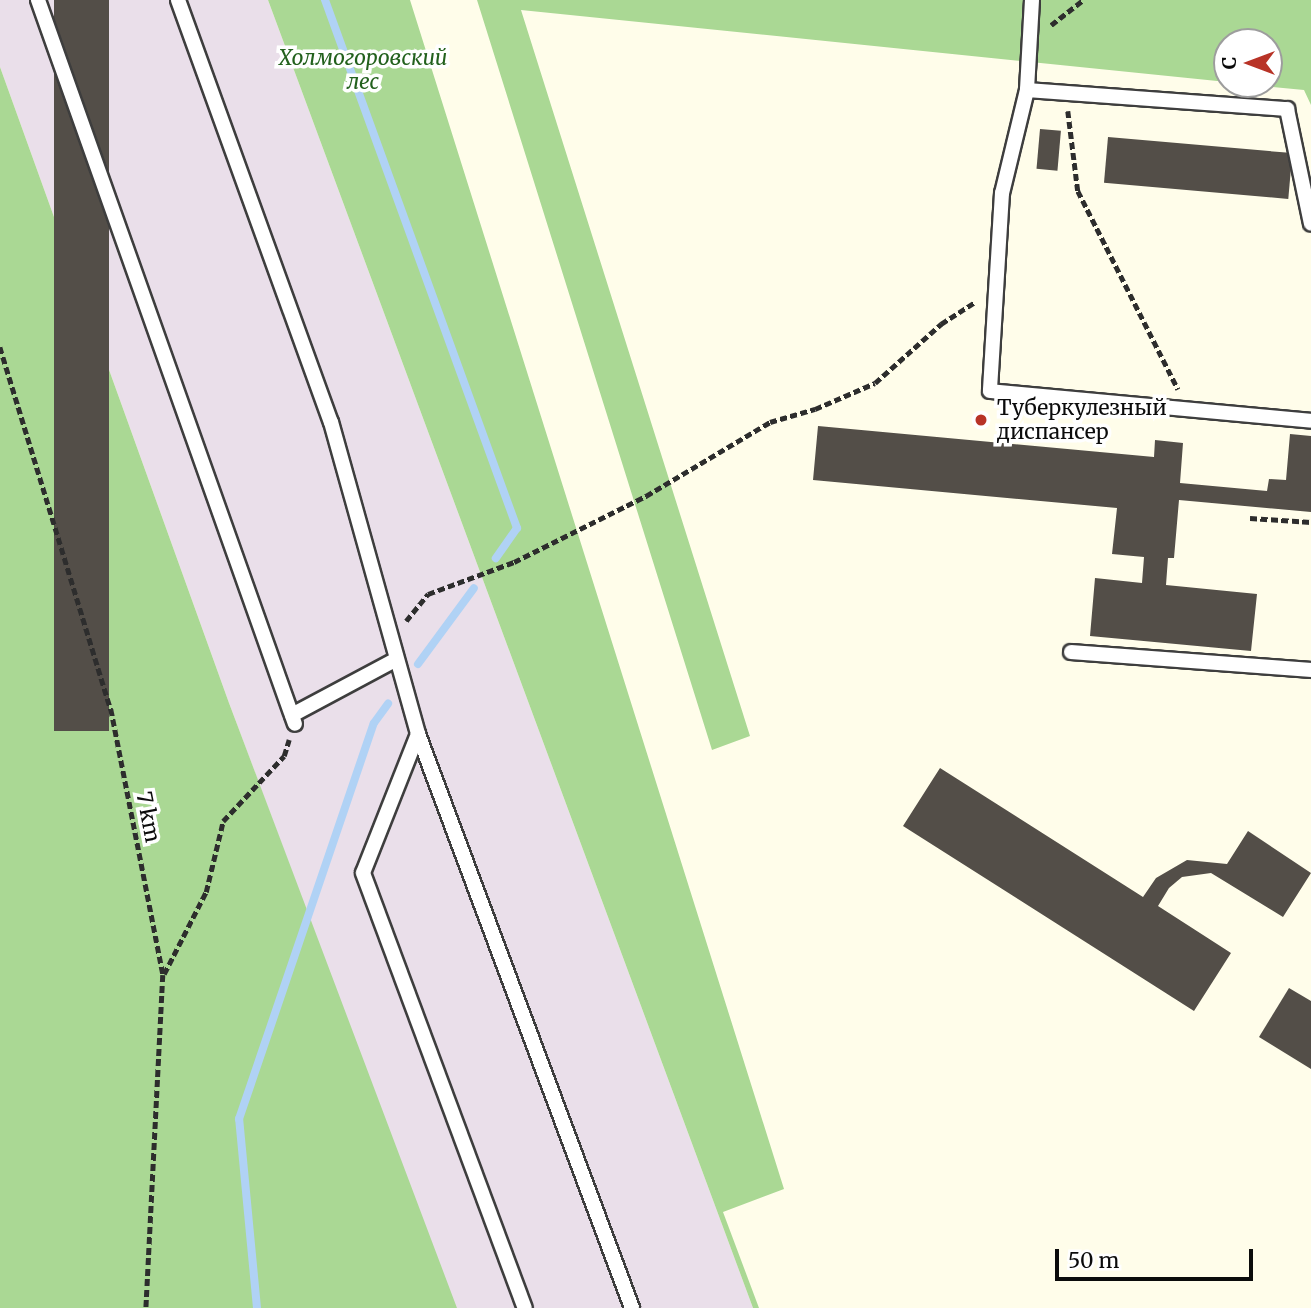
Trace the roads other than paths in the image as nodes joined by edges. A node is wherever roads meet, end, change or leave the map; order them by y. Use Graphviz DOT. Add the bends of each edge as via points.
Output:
graph roads {
  1 [pos="38,0"];
  2 [pos="178,0"];
  3 [pos="1032,0"];
  4 [pos="1027,90"];
  5 [pos="1311,224"];
  6 [pos="1311,421"];
  7 [pos="1071,652"];
  8 [pos="396,660"];
  9 [pos="1311,670"];
  10 [pos="418,734"];
  11 [pos="525,1308"];
  12 [pos="632,1308"];
  1 -- 8 [label="lane" via="293,720"];
  2 -- 8 [label="lane" via="331,422"];
  3 -- 4 [label="lane"];
  4 -- 5 [label="lane" via="1287,109"];
  4 -- 6 [label="lane" via="1002,193 990,391"];
  7 -- 9 [label="lane"];
  8 -- 10 [label="lane"];
  10 -- 11 [label="lane" via="363,873"];
  10 -- 12 [label="lane"];
}
